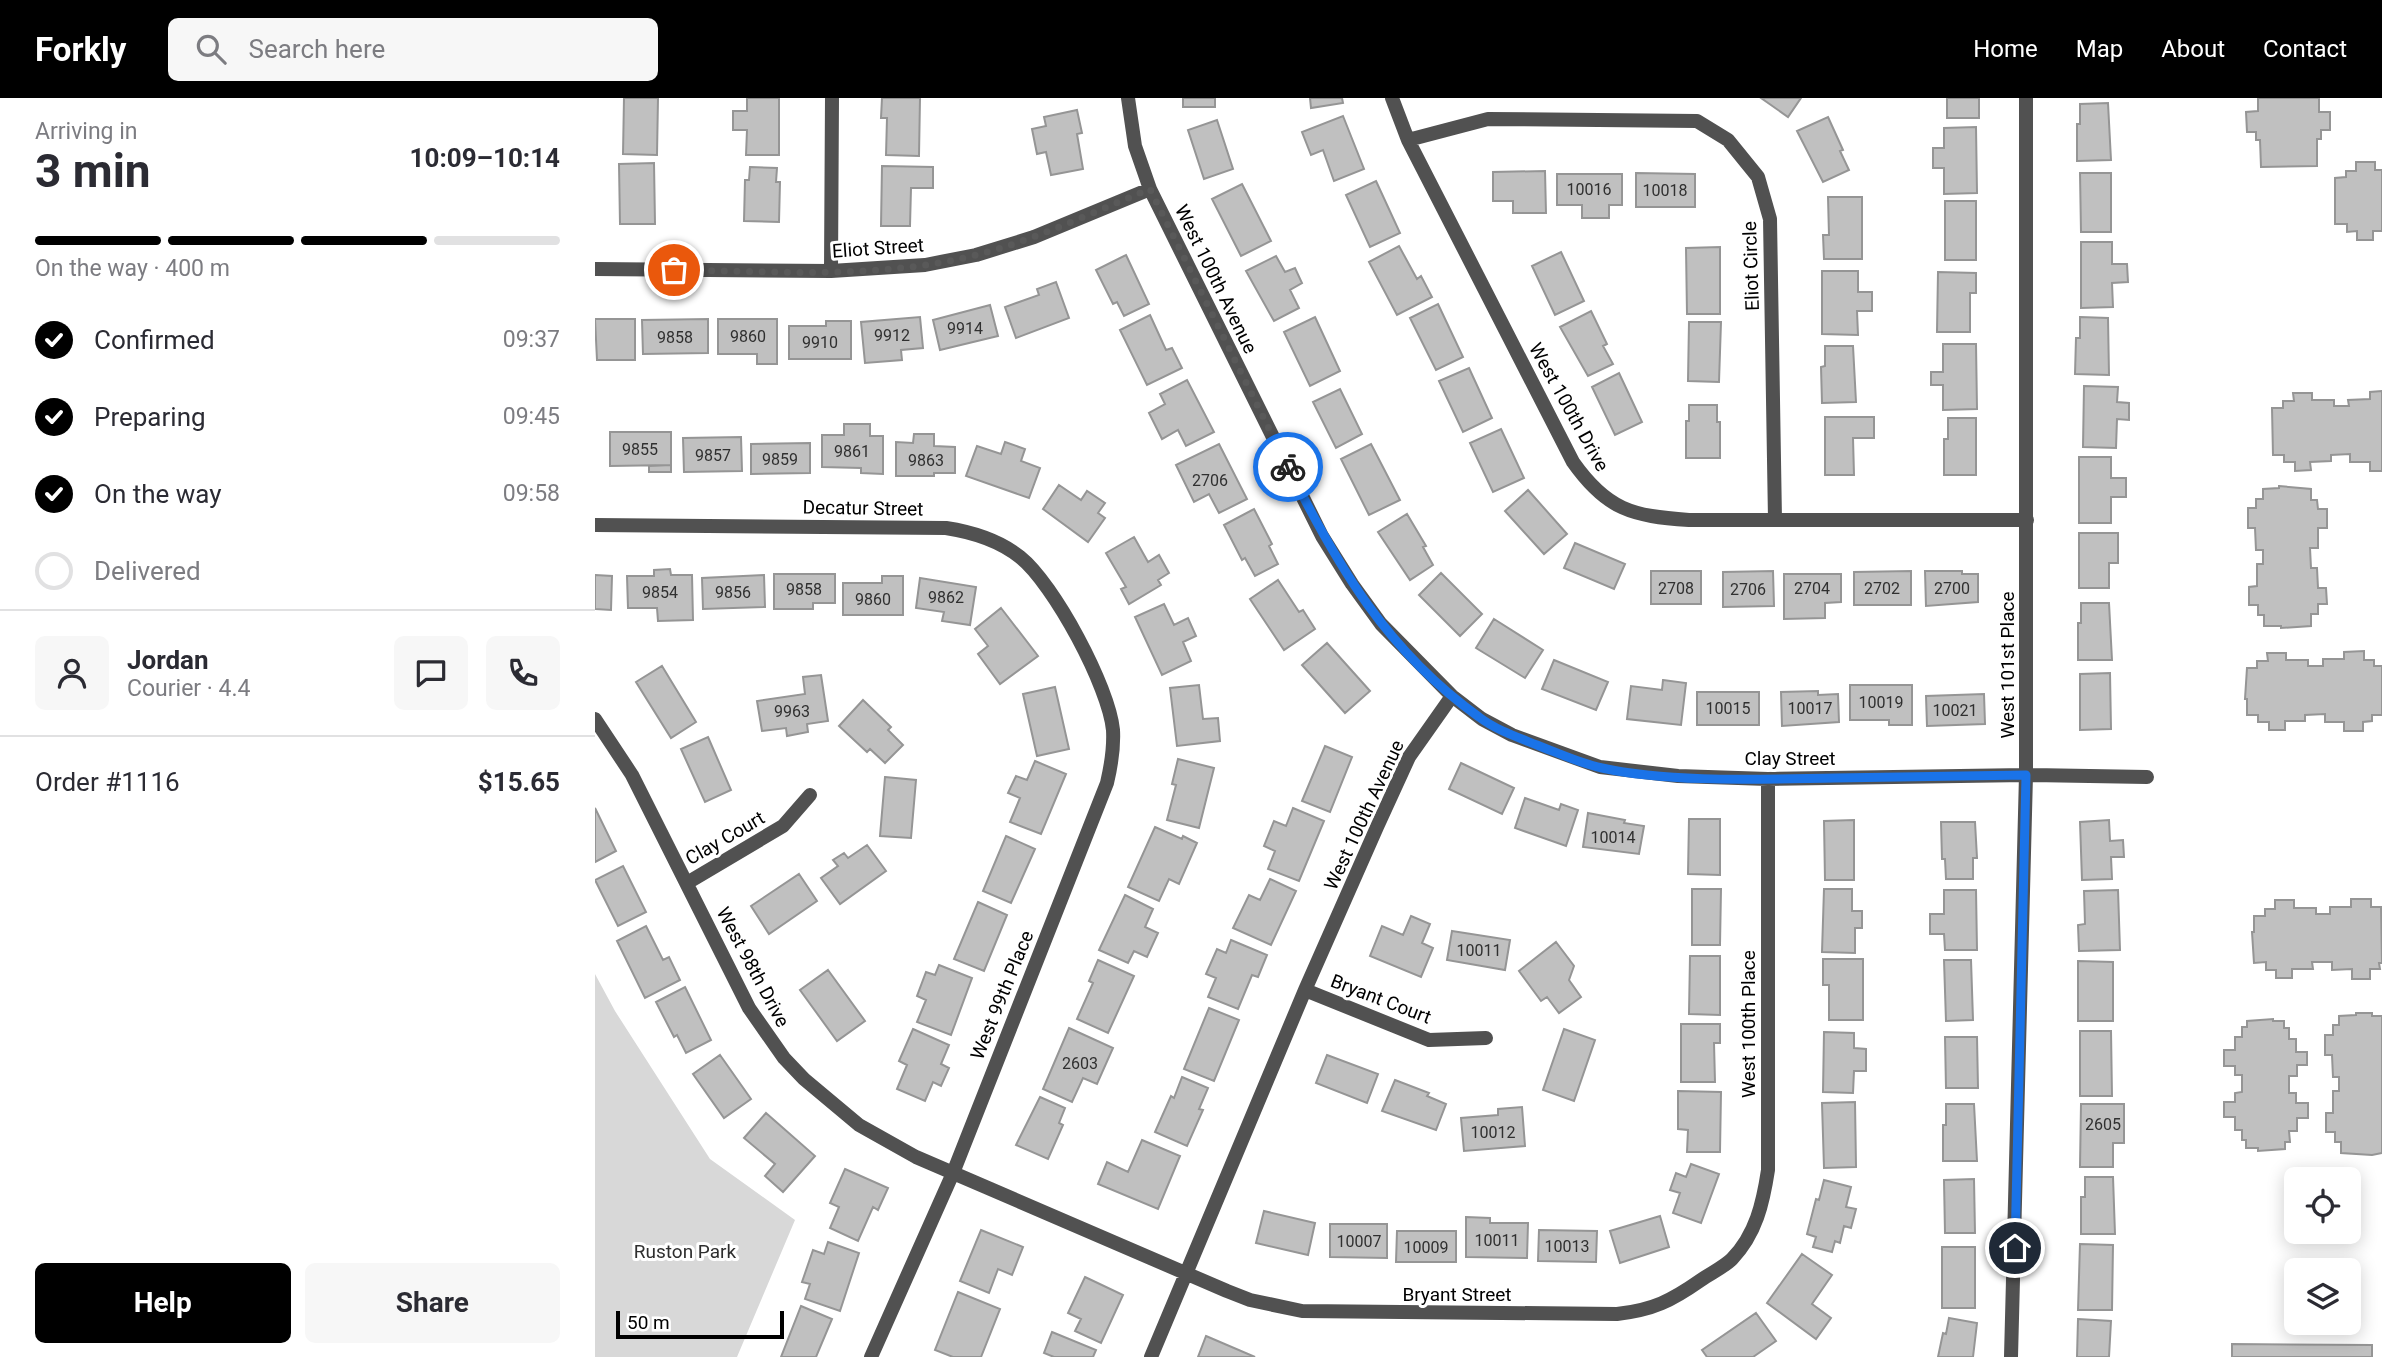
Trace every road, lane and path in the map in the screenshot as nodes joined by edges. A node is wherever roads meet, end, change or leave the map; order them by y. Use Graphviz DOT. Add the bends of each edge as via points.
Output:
graph roads {
  1 [pos="832,98"];
  2 [pos="1128,98"];
  3 [pos="1392,98"];
  4 [pos="2026,98"];
  5 [pos="1408,140"];
  6 [pos="1150,189"];
  7 [pos="595,269"];
  8 [pos="831,271"];
  9 [pos="1775,520"];
  10 [pos="2027,520"];
  11 [pos="595,525"];
  12 [pos="1079,642"];
  13 [pos="1452,696"];
  14 [pos="595,719"];
  15 [pos="2026,775"];
  16 [pos="2147,777"];
  17 [pos="1768,779"];
  18 [pos="810,795"];
  19 [pos="687,883"];
  20 [pos="1305,990"];
  21 [pos="1486,1038"];
  22 [pos="953,1173"];
  23 [pos="1731,1260"];
  24 [pos="1181,1271"];
  25 [pos="871,1357"];
  26 [pos="1151,1357"];
  27 [pos="2011,1357"];
  1 -- 8 [label="street"];
  2 -- 6 [label="street, West 100th Avenue" via="1135,146"];
  3 -- 5 [label="street, West 100th Drive"];
  4 -- 10 [label="street, West 101st Place"];
  5 -- 9 [label="street, West 100th Drive" via="1573,462 1590,486 1607,501 1661,518"];
  5 -- 9 [label="street, Eliot Circle" via="1487,119 1697,121 1728,140 1758,177 1770,219"];
  6 -- 8 [label="street, Eliot Street" via="1034,237 976,255 925,265"];
  6 -- 13 [label="street, West 100th Avenue" via="1322,536 1381,625"];
  7 -- 8 [label="street, Eliot Street"];
  9 -- 10 [label="street, West 100th Drive"];
  10 -- 15 [label="street, West 101st Place"];
  11 -- 12 [label="street, Decatur Street" via="946,528 968,532 1021,558 1058,601"];
  12 -- 22 [label="street, West 99th Place" via="1110,712 1113,743 1107,783"];
  13 -- 17 [label="street, Clay Street" via="1512,735 1599,767"];
  13 -- 20 [label="street, West 100th Avenue" via="1409,757"];
  14 -- 19 [label="street, West 98th Drive" via="632,775"];
  15 -- 16 [label="street, Clay Street"];
  15 -- 17 [label="street, Clay Street"];
  15 -- 27 [label="street, West 101st Place"];
  17 -- 23 [label="street, West 100th Place" via="1767,1170 1761,1211"];
  18 -- 19 [label="street, Clay Court" via="783,826"];
  19 -- 22 [label="street, West 98th Drive" via="749,1009 784,1058 859,1125"];
  20 -- 21 [label="street, Bryant Court" via="1429,1040"];
  20 -- 24 [label="street, West 100th Avenue"];
  22 -- 24 [label="street, West 98th Drive"];
  22 -- 25 [label="street, West 99th Place"];
  23 -- 24 [label="street, Bryant Street" via="1657,1307 1617,1314 1302,1311 1250,1300"];
  24 -- 26 [label="street, West 100th Avenue"];
}
